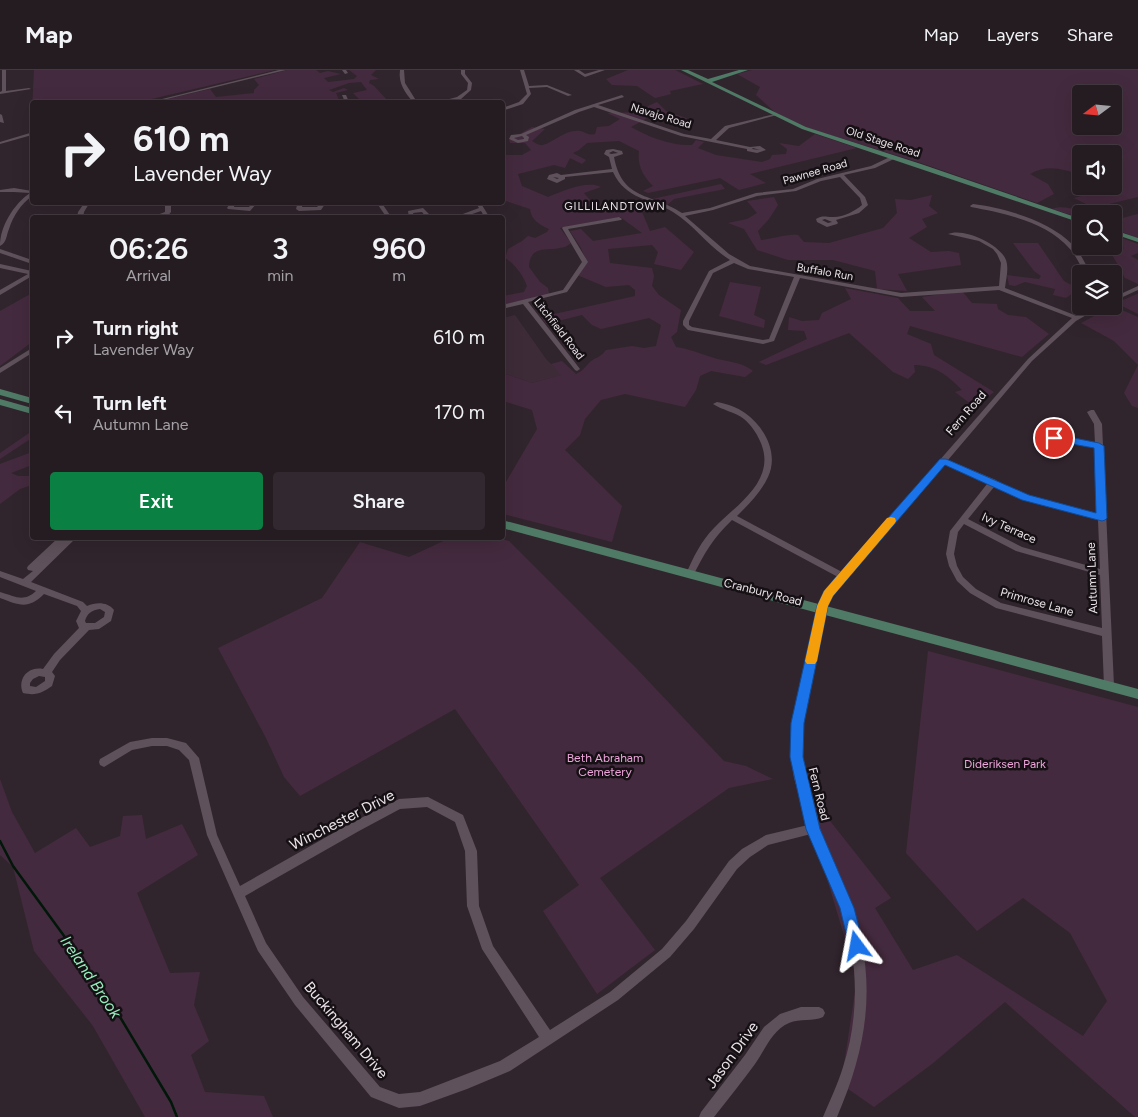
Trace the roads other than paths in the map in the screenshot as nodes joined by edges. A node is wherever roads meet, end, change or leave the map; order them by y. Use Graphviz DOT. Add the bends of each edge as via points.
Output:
graph roads {
  1 [pos="4,70"];
  2 [pos="284,70"];
  3 [pos="402,70"];
  4 [pos="463,70"];
  5 [pos="522,70"];
  6 [pos="576,70"];
  7 [pos="603,70"];
  8 [pos="684,70"];
  9 [pos="745,70"];
  10 [pos="708,81"];
  11 [pos="528,87"];
  12 [pos="29,89"];
  13 [pos="2,92"];
  14 [pos="570,94"];
  15 [pos="344,96"];
  16 [pos="622,96"];
  17 [pos="160,100"];
  18 [pos="346,100"];
  19 [pos="414,100"];
  20 [pos="452,100"];
  21 [pos="596,106"];
  22 [pos="505,109"];
  23 [pos="0,115"];
  24 [pos="775,115"];
  25 [pos="2,122"];
  26 [pos="30,135"];
  27 [pos="522,136"];
  28 [pos="713,140"];
  29 [pos="0,143"];
  30 [pos="750,148"];
  31 [pos="611,156"];
  32 [pos="894,157"];
  33 [pos="614,170"];
  34 [pos="841,175"];
  35 [pos="563,176"];
  36 [pos="1,191"];
  37 [pos="30,193"];
  38 [pos="30,195"];
  39 [pos="232,205"];
  40 [pos="253,205"];
  41 [pos="381,205"];
  42 [pos="479,205"];
  43 [pos="973,206"];
  44 [pos="482,209"];
  45 [pos="389,215"];
  46 [pos="411,215"];
  47 [pos="427,215"];
  48 [pos="463,215"];
  49 [pos="486,215"];
  50 [pos="681,215"];
  51 [pos="1072,218"];
  52 [pos="619,219"];
  53 [pos="833,219"];
  54 [pos="951,234"];
  55 [pos="1122,235"];
  56 [pos="1138,240"];
  57 [pos="0,244"];
  58 [pos="0,251"];
  59 [pos="30,261"];
  60 [pos="733,261"];
  61 [pos="1083,265"];
  62 [pos="0,266"];
  63 [pos="30,274"];
  64 [pos="30,275"];
  65 [pos="797,277"];
  66 [pos="1002,288"];
  67 [pos="1138,288"];
  68 [pos="0,293"];
  69 [pos="1124,295"];
  70 [pos="525,302"];
  71 [pos="505,306"];
  72 [pos="1082,315"];
  73 [pos="1077,318"];
  74 [pos="30,351"];
  75 [pos="577,369"];
  76 [pos="0,371"];
  77 [pos="0,392"];
  78 [pos="30,400"];
  79 [pos="0,402"];
  80 [pos="717,404"];
  81 [pos="30,410"];
  82 [pos="1090,412"];
  83 [pos="1039,438"];
  84 [pos="1099,446"];
  85 [pos="943,461"];
  86 [pos="993,482"];
  87 [pos="731,516"];
  88 [pos="1102,518"];
  89 [pos="964,520"];
  90 [pos="505,525"];
  91 [pos="61,540"];
  92 [pos="70,540"];
  93 [pos="1103,572"];
  94 [pos="0,574"];
  95 [pos="690,574"];
  96 [pos="843,576"];
  97 [pos="22,582"];
  98 [pos="43,590"];
  99 [pos="0,595"];
  100 [pos="822,608"];
  101 [pos="86,610"];
  102 [pos="86,628"];
  103 [pos="1106,633"];
  104 [pos="46,672"];
  105 [pos="1109,686"];
  106 [pos="1138,694"];
  107 [pos="104,762"];
  108 [pos="813,829"];
  109 [pos="239,893"];
  110 [pos="819,1013"];
  111 [pos="548,1040"];
  112 [pos="833,1116"];
  113 [pos="706,1117"];
  1 -- 13 [label="street"];
  2 -- 17 [label="street"];
  3 -- 19 [label="street" via="406,90"];
  4 -- 20 [label="street" via="470,83 469,90"];
  5 -- 11 [label="street"];
  6 -- 7 [label="street" via="585,76"];
  8 -- 10 [label="main road, Old Stage Road"];
  9 -- 10 [label="main road"];
  10 -- 24 [label="main road, Old Stage Road"];
  11 -- 14 [label="street" via="547,86"];
  11 -- 22 [label="street" via="526,98"];
  12 -- 13 [label="street"];
  15 -- 18 [label="street"];
  16 -- 21 [label="street"];
  21 -- 27 [label="street" via="577,111"];
  21 -- 28 [label="street, Navajo Road" via="683,135"];
  23 -- 25 [label="street"];
  24 -- 28 [label="street" via="727,127"];
  24 -- 32 [label="main road, Old Stage Road" via="804,128"];
  26 -- 29 [label="street"];
  28 -- 30 [label="street, Navajo Road"];
  31 -- 33 [label="street, Buffalo Run"];
  32 -- 34 [label="street, Pawnee Road" via="873,167"];
  32 -- 51 [label="main road, Old Stage Road"];
  33 -- 35 [label="street"];
  33 -- 50 [label="street, Buffalo Run" via="630,191"];
  34 -- 50 [label="street, Pawnee Road" via="794,190"];
  34 -- 53 [label="street" via="865,204 857,212"];
  36 -- 37 [label="street"];
  38 -- 57 [label="street" via="15,209 5,239"];
  39 -- 40 [label="street" via="230,208 250,209"];
  41 -- 45 [label="street"];
  42 -- 44 [label="street"];
  43 -- 61 [label="street" via="989,208 1052,232 1072,247"];
  44 -- 48 [label="street"];
  44 -- 49 [label="street"];
  46 -- 47 [label="street" via="410,212 423,210"];
  50 -- 60 [label="street, Buffalo Run"];
  52 -- 70 [label="street" via="566,228 585,262 566,291"];
  54 -- 66 [label="street" via="977,239 998,251 1004,263"];
  55 -- 56 [label="main road"];
  58 -- 59 [label="street"];
  60 -- 65 [label="street, Buffalo Run" via="754,269"];
  60 -- 65 [label="street" via="711,272 686,321 690,329 763,342 772,340"];
  62 -- 63 [label="street"];
  64 -- 68 [label="street"];
  65 -- 66 [label="street, Buffalo Run" via="902,295"];
  66 -- 73 [label="street, Buffalo Run"];
  67 -- 69 [label="street"];
  70 -- 71 [label="street"];
  70 -- 75 [label="street, Litchfield Road"];
  72 -- 73 [label="street, Fern Road"];
  73 -- 85 [label="street, Fern Road" via="1030,360"];
  74 -- 76 [label="street"];
  77 -- 78 [label="main road"];
  79 -- 81 [label="main road"];
  80 -- 87 [label="street" via="747,416 766,444 769,457 766,478"];
  82 -- 84 [label="street, Autumn Lane" via="1098,424"];
  83 -- 84 [label="street"];
  84 -- 88 [label="street, Autumn Lane"];
  85 -- 86 [label="street"];
  85 -- 96 [label="street, Fern Road"];
  86 -- 88 [label="street" via="1026,498"];
  86 -- 89 [label="street, Primrose Lane"];
  87 -- 95 [label="street" via="700,551"];
  87 -- 96 [label="street"];
  88 -- 93 [label="street, Autumn Lane"];
  89 -- 93 [label="street, Ivy Terrace" via="1019,549"];
  89 -- 103 [label="street, Primrose Lane" via="954,531 950,554 960,579 973,592 1000,606"];
  90 -- 95 [label="main road, Cranbury Road"];
  91 -- 97 [label="street"];
  92 -- 97 [label="street"];
  93 -- 103 [label="street, Autumn Lane"];
  94 -- 97 [label="street"];
  95 -- 100 [label="main road, Cranbury Road"];
  96 -- 100 [label="street, Fern Road" via="828,594"];
  97 -- 98 [label="street"];
  98 -- 99 [label="street" via="31,602"];
  98 -- 101 [label="street" via="80,604"];
  100 -- 105 [label="main road, Cranbury Road"];
  100 -- 108 [label="street, Fern Road" via="796,740 799,776"];
  101 -- 102 [label="street" via="80,621"];
  101 -- 102 [label="street" via="101,606 108,608 110,613 101,625"];
  102 -- 104 [label="street"];
  103 -- 105 [label="street, Autumn Lane"];
  105 -- 106 [label="main road, Cranbury Road"];
  107 -- 109 [label="street, Buckingham Drive" via="130,746 167,742 182,746 194,758 212,835"];
  108 -- 111 [label="street, Buckingham Drive" via="766,840 746,853 732,865 666,953 614,996"];
  108 -- 112 [label="street, Fern Road" via="847,908 859,959 861,986 857,1041 848,1078"];
  109 -- 111 [label="street, Buckingham Drive" via="262,947 298,1001 376,1092 400,1101 420,1099 505,1066"];
  109 -- 111 [label="street, Winchester Drive" via="399,804 428,802 459,819 471,851 473,906 488,950"];
  110 -- 113 [label="street, Jason Drive" via="801,1013 784,1018 768,1031"];
}
